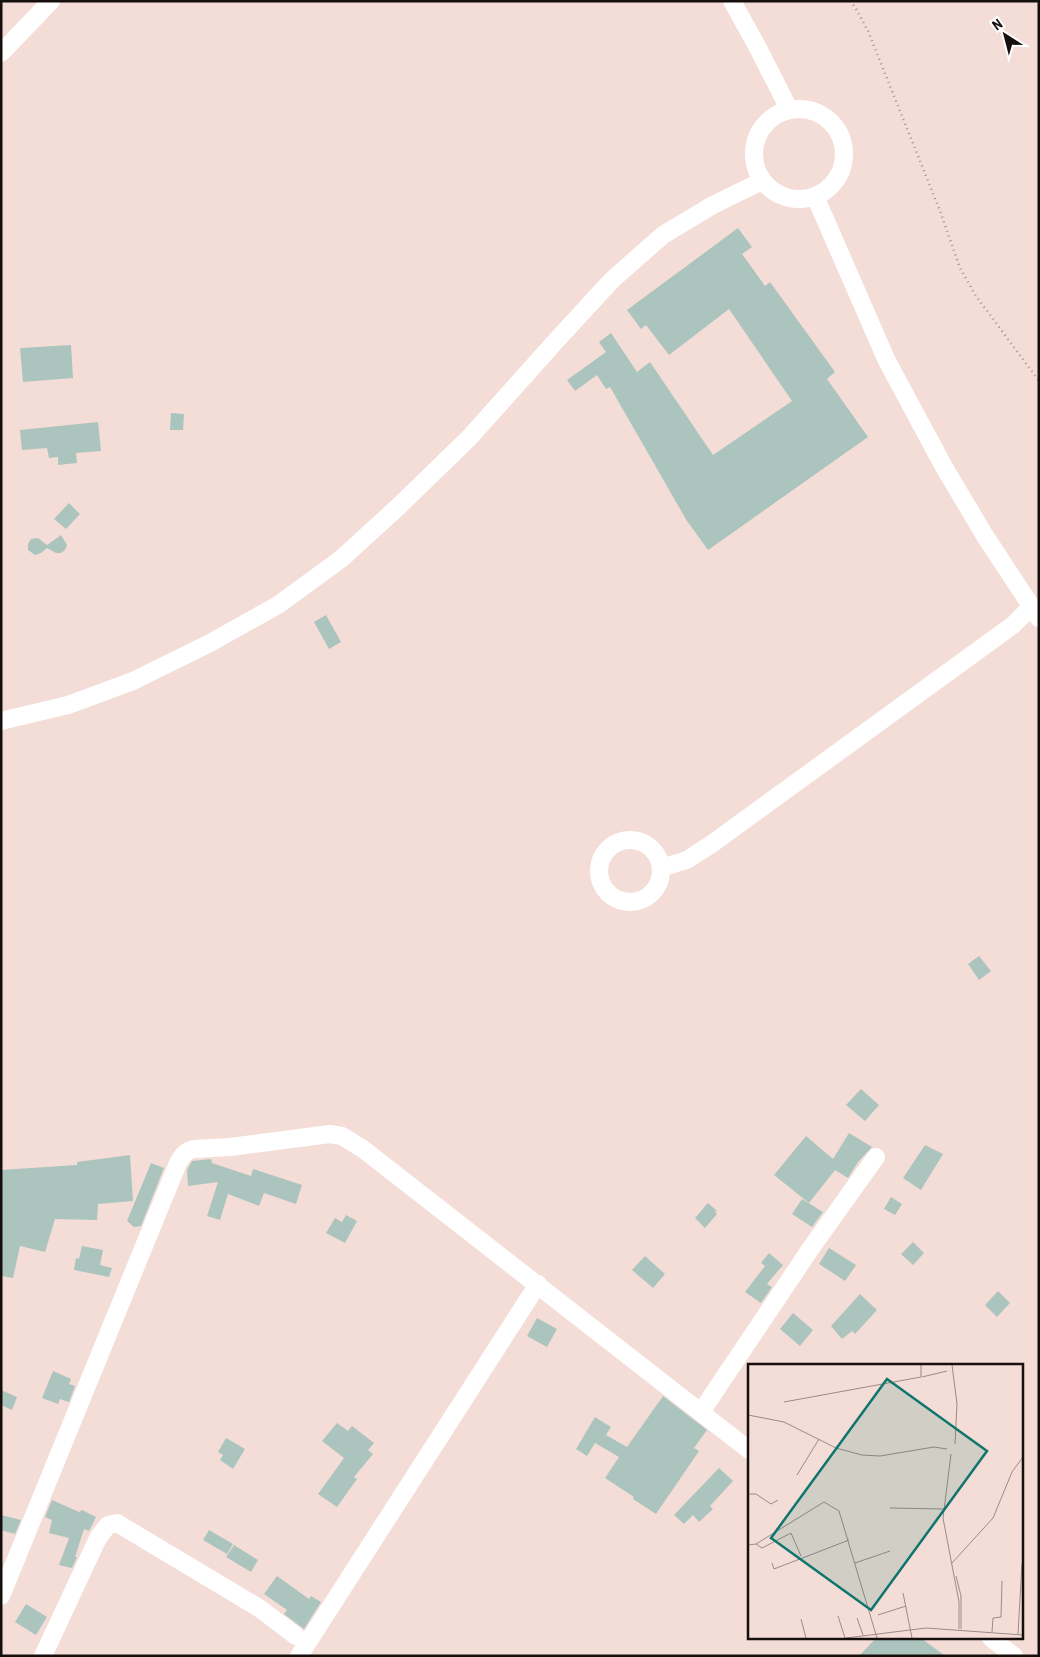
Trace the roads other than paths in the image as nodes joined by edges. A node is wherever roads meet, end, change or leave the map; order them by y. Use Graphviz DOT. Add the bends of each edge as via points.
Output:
graph roads {
  1 [pos="51,1"];
  2 [pos="732,1"];
  3 [pos="1,53"];
  4 [pos="789,109"];
  5 [pos="762,181"];
  6 [pos="815,196"];
  7 [pos="1035,612"];
  8 [pos="1,721"];
  9 [pos="661,868"];
  10 [pos="876,1157"];
  11 [pos="538,1284"];
  12 [pos="701,1412"];
  13 [pos="748,1449"];
  14 [pos="1,1596"];
  15 [pos="296,1636"];
  16 [pos="994,1640"];
  17 [pos="43,1656"];
  18 [pos="299,1656"];
  19 [pos="1014,1656"];
  1 -- 3 [label="street"];
  2 -- 4 [label="street"];
  4 -- 5 [label="street" via="775,115 756,138 753,153"];
  4 -- 6 [label="street" via="804,108 831,121 845,148 844,163 838,177"];
  5 -- 6 [label="street" via="786,198"];
  5 -- 8 [label="street" via="663,235 612,280 469,438 400,506 341,559 278,605 210,644 133,681 68,705"];
  6 -- 7 [label="street" via="887,360 944,467"];
  7 -- 9 [label="street" via="713,843 687,860"];
  10 -- 12 [label="street"];
  11 -- 12 [label="street"];
  11 -- 14 [label="street" via="364,1149 342,1136 330,1134 188,1150 178,1163"];
  11 -- 18 [label="street"];
  12 -- 13 [label="street"];
  15 -- 17 [label="street" via="259,1608 117,1523 108,1526 98,1538"];
  16 -- 19 [label="street"];
}
